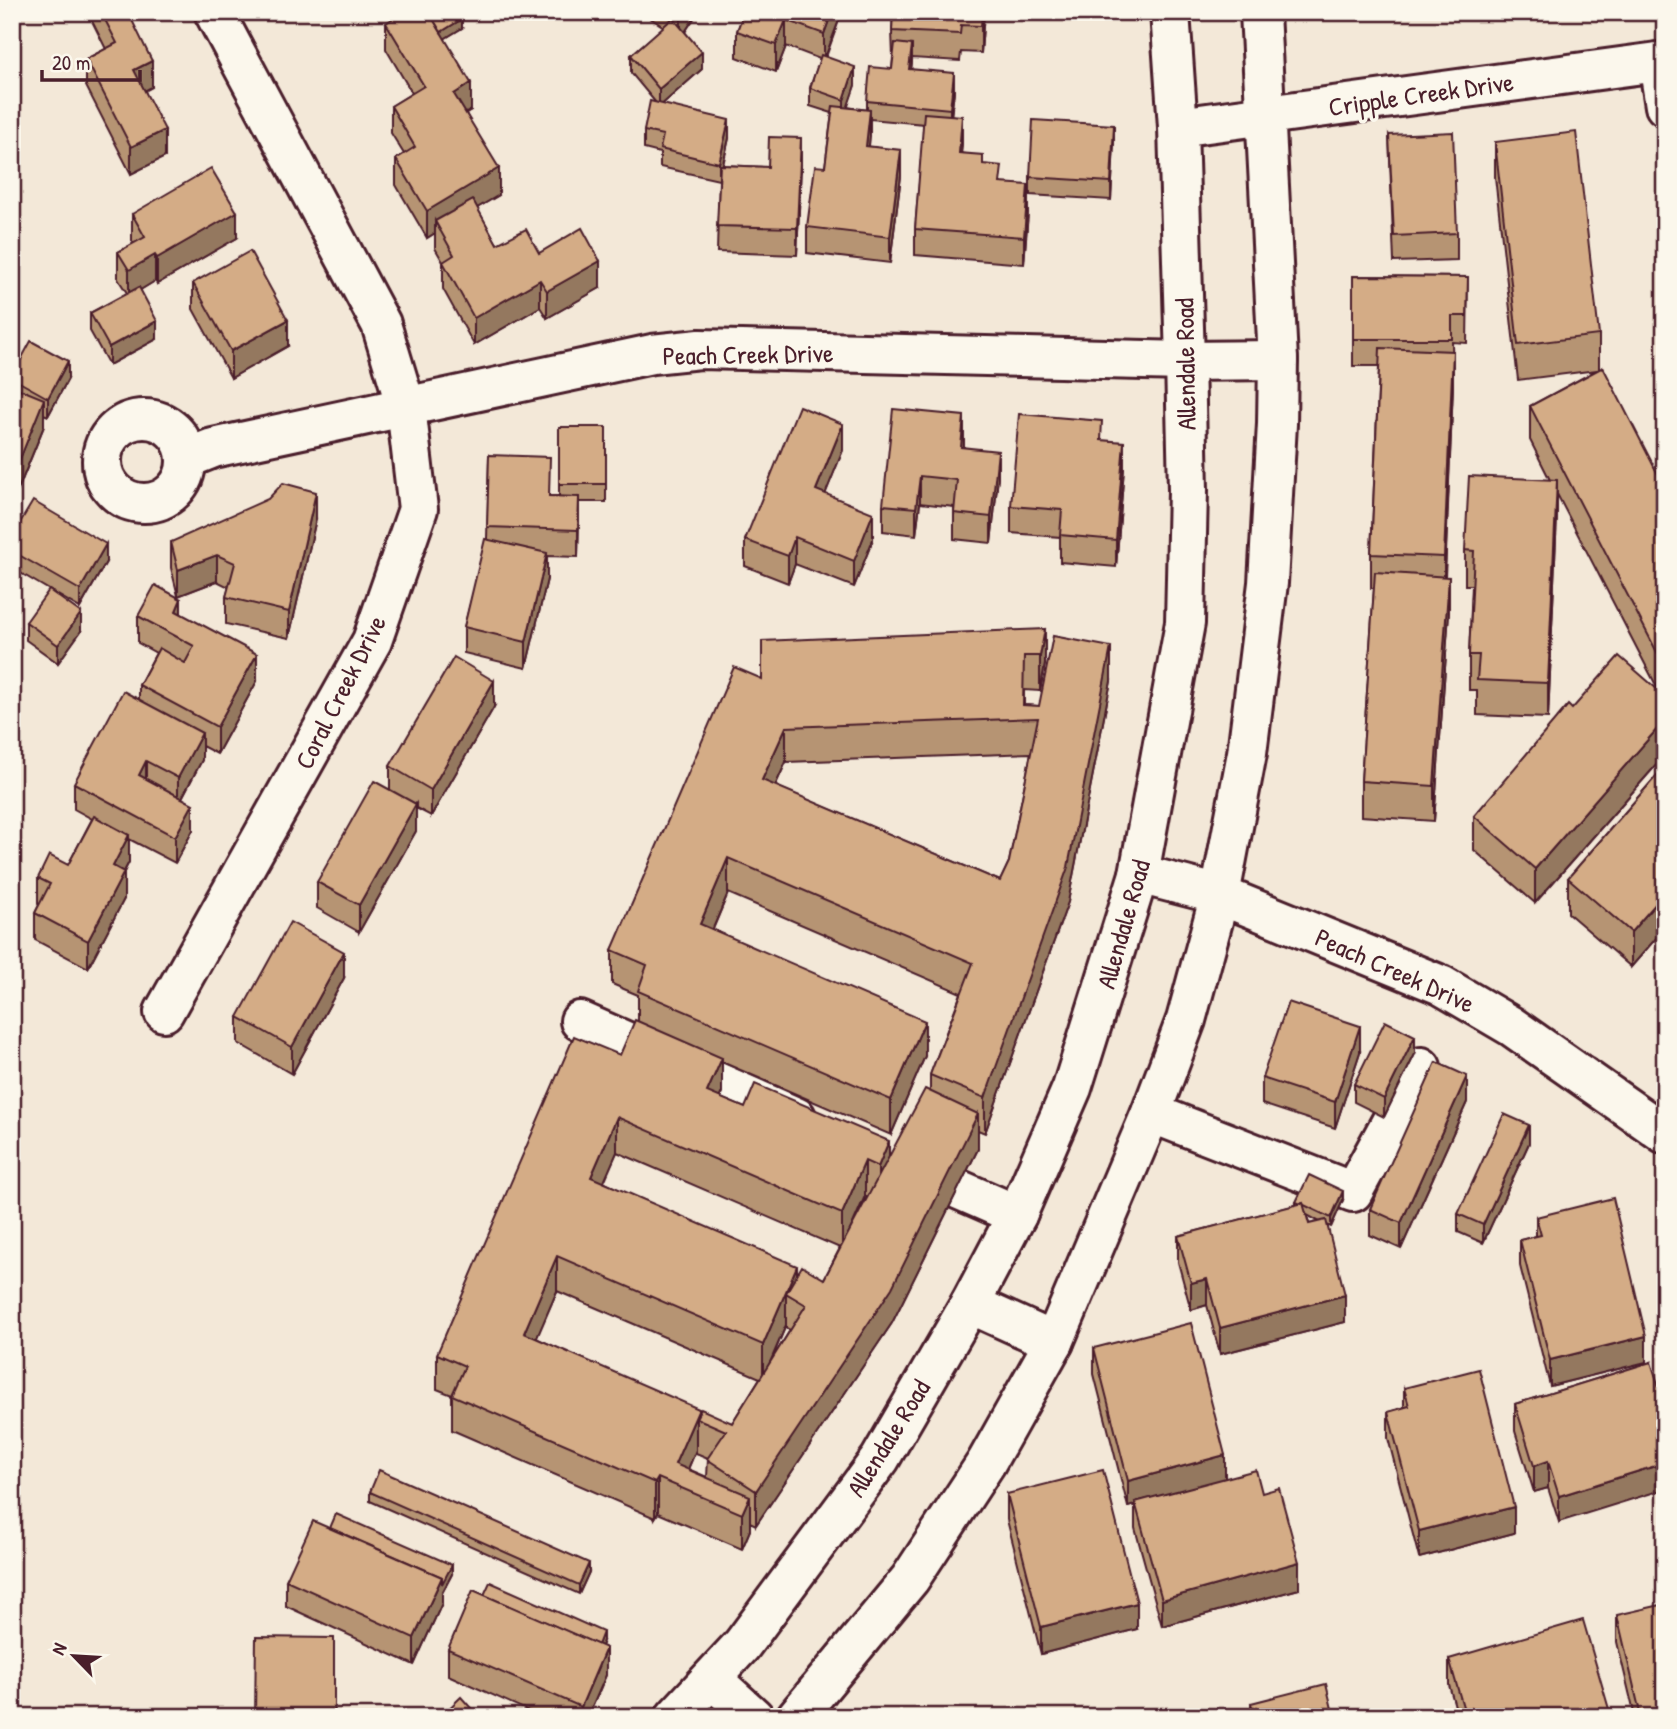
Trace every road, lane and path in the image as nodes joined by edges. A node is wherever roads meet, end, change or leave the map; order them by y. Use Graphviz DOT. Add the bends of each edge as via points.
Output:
graph roads {
  1 [pos="214,12"];
  2 [pos="1170,12"];
  3 [pos="1260,12"];
  4 [pos="1661,62"];
  5 [pos="1665,106"];
  6 [pos="1266,115"];
  7 [pos="1178,127"];
  8 [pos="1278,360"];
  9 [pos="1185,361"];
  10 [pos="406,407"];
  11 [pos="188,457"];
  12 [pos="1139,874"];
  13 [pos="1220,895"];
  14 [pos="164,1012"];
  15 [pos="580,1021"];
  16 [pos="1421,1068"];
  17 [pos="1151,1113"];
  18 [pos="1660,1120"];
  19 [pos="824,1130"];
  20 [pos="884,1157"];
  21 [pos="1017,1215"];
  22 [pos="970,1304"];
  23 [pos="1054,1342"];
  24 [pos="712,1679"];
  25 [pos="675,1717"];
  26 [pos="754,1717"];
  27 [pos="796,1717"];
  1 -- 10 [label="main road, Coral Creek Drive" via="381,324"];
  2 -- 7 [label="main road, Allendale Road"];
  3 -- 6 [label="main road"];
  4 -- 5 [label="main road"];
  4 -- 6 [label="main road, Cripple Creek Drive"];
  6 -- 7 [label="main road, Cripple Creek Drive"];
  6 -- 8 [label="main road"];
  7 -- 9 [label="main road, Allendale Road"];
  8 -- 9 [label="main road, Peach Creek Drive"];
  8 -- 13 [label="main road" via="1268,583 1247,754"];
  9 -- 10 [label="main road, Peach Creek Drive" via="700,349 652,354"];
  9 -- 12 [label="main road, Allendale Road" via="1185,622"];
  10 -- 11 [label="main road, Peach Creek Drive"];
  10 -- 14 [label="main road, Coral Creek Drive" via="418,509 372,641"];
  12 -- 13 [label="main road, Peach Creek Drive"];
  12 -- 21 [label="main road, Allendale Road" via="1072,1088"];
  13 -- 17 [label="main road" via="1186,1020"];
  13 -- 18 [label="main road, Peach Creek Drive" via="1441,985"];
  15 -- 19 [label="main road"];
  16 -- 17 [label="main road" via="1353,1192"];
  17 -- 23 [label="main road"];
  20 -- 21 [label="main road"];
  21 -- 22 [label="main road, Allendale Road"];
  22 -- 23 [label="main road"];
  22 -- 24 [label="main road, Allendale Road" via="880,1459"];
  23 -- 27 [label="main road" via="986,1462 910,1579"];
  24 -- 25 [label="main road, Allendale Road"];
  24 -- 26 [label="main road"];
}
